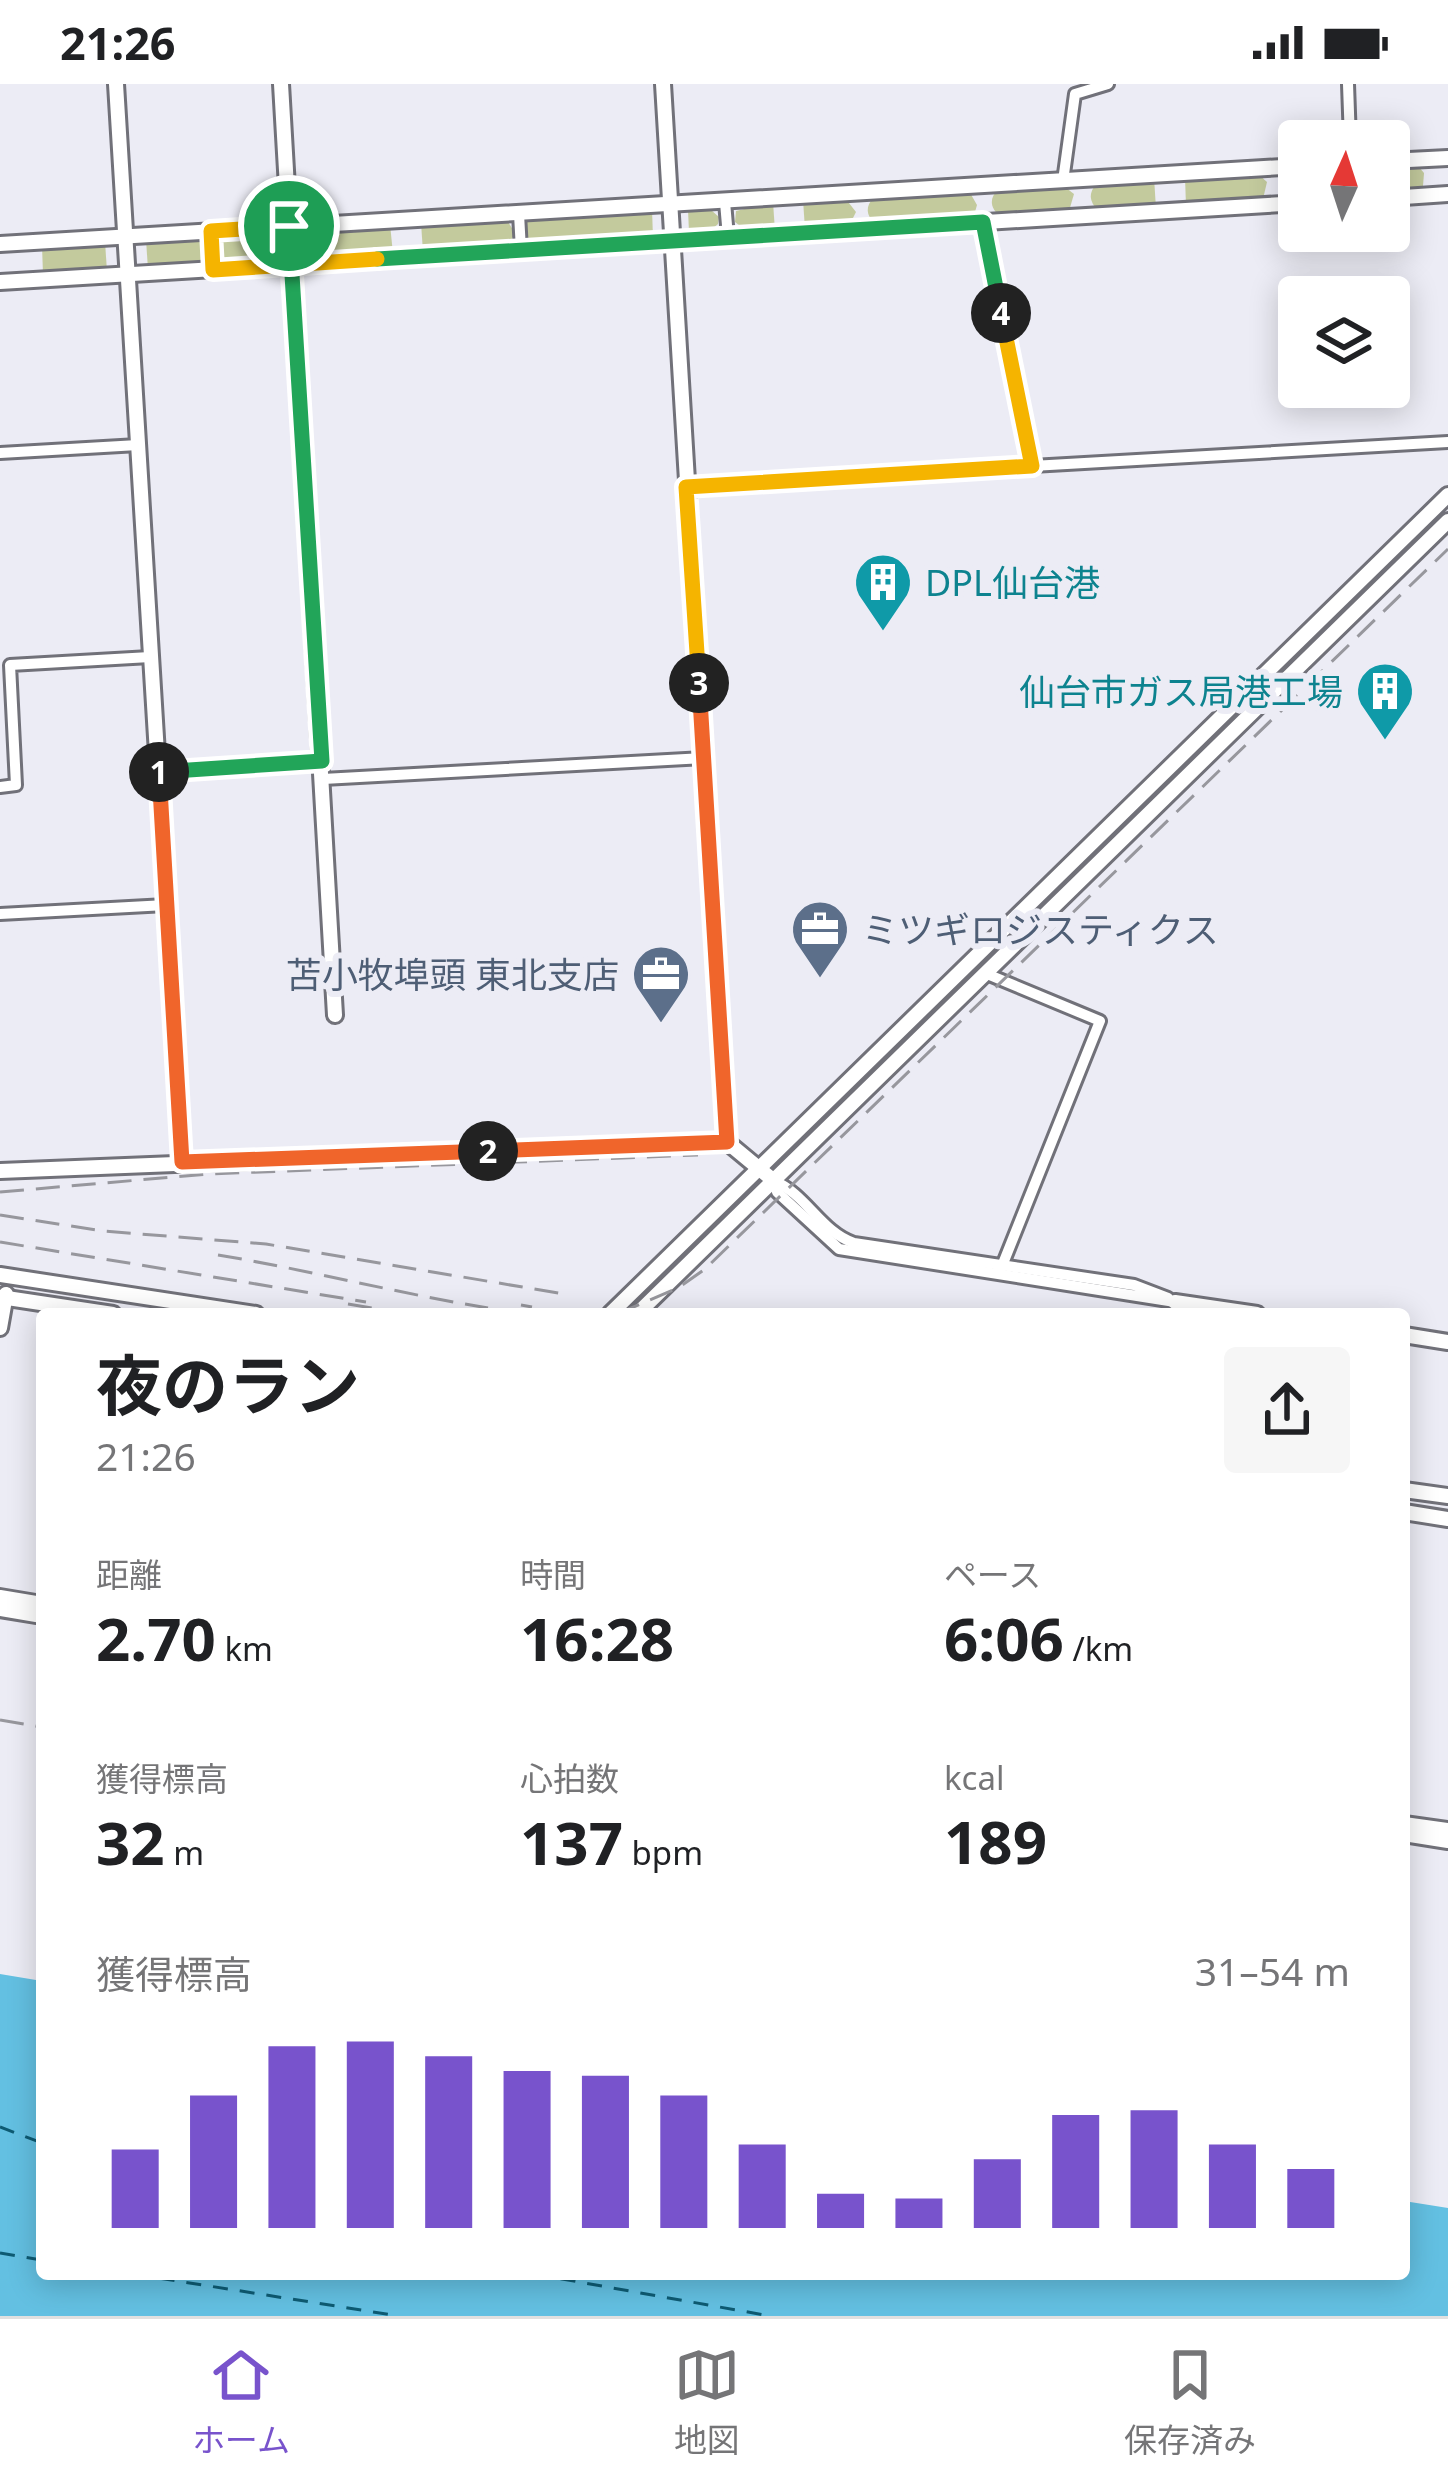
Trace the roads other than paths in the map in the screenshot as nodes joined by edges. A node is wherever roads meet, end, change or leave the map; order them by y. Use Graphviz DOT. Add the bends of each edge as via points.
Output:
graph roads {
  1 [pos="116,84"];
  2 [pos="281,84"];
  3 [pos="663,84"];
  4 [pos="1108,84"];
  5 [pos="1348,84"];
  6 [pos="1349,120"];
  7 [pos="1448,158"];
  8 [pos="1410,160"];
  9 [pos="1278,167"];
  10 [pos="1063,181"];
  11 [pos="1448,194"];
  12 [pos="1410,197"];
  13 [pos="724,202"];
  14 [pos="1278,204"];
  15 [pos="670,205"];
  16 [pos="519,214"];
  17 [pos="983,222"];
  18 [pos="289,226"];
  19 [pos="211,231"];
  20 [pos="125,237"];
  21 [pos="728,237"];
  22 [pos="672,240"];
  23 [pos="0,244"];
  24 [pos="521,250"];
  25 [pos="291,265"];
  26 [pos="213,270"];
  27 [pos="128,276"];
  28 [pos="0,282"];
  29 [pos="1448,442"];
  30 [pos="137,445"];
  31 [pos="0,453"];
  32 [pos="1032,466"];
  33 [pos="686,487"];
  34 [pos="1448,495"];
  35 [pos="1448,521"];
  36 [pos="150,657"];
  37 [pos="704,758"];
  38 [pos="322,761"];
  39 [pos="157,772"];
  40 [pos="323,779"];
  41 [pos="0,787"];
  42 [pos="1145,791"];
  43 [pos="1158,804"];
  44 [pos="166,905"];
  45 [pos="0,914"];
  46 [pos="987,974"];
  47 [pos="334,1015"];
  48 [pos="727,1142"];
  49 [pos="182,1162"];
  50 [pos="757,1168"];
  51 [pos="0,1171"];
  52 [pos="773,1181"];
  53 [pos="1000,1270"];
  54 [pos="4,1276"];
  55 [pos="2,1297"];
  56 [pos="1175,1302"];
  57 [pos="74,1308"];
  58 [pos="216,1308"];
  59 [pos="616,1308"];
  60 [pos="643,1308"];
  61 [pos="1216,1308"];
  62 [pos="0,1328"];
  63 [pos="1410,1336"];
  64 [pos="1448,1342"];
  65 [pos="1410,1491"];
  66 [pos="1448,1496"];
  67 [pos="1410,1514"];
  68 [pos="1448,1519"];
  69 [pos="0,1597"];
  70 [pos="36,1603"];
  71 [pos="0,1609"];
  72 [pos="36,1615"];
  73 [pos="1410,1825"];
  74 [pos="1448,1830"];
  75 [pos="1410,1835"];
  76 [pos="1448,1841"];
  1 -- 20 [label="street"];
  2 -- 18 [label="street"];
  3 -- 15 [label="street"];
  4 -- 10 [label="street" via="1075,94"];
  5 -- 6 [label="street"];
  7 -- 8 [label="street"];
  9 -- 10 [label="street"];
  10 -- 13 [label="street"];
  11 -- 12 [label="street"];
  13 -- 15 [label="street"];
  13 -- 21 [label="street"];
  14 -- 17 [label="street"];
  15 -- 16 [label="street"];
  15 -- 22 [label="street"];
  16 -- 18 [label="street"];
  16 -- 24 [label="street"];
  17 -- 21 [label="street"];
  17 -- 32 [label="street"];
  18 -- 19 [label="street"];
  18 -- 25 [label="street"];
  19 -- 20 [label="street"];
  19 -- 26 [label="street"];
  20 -- 23 [label="street"];
  20 -- 27 [label="street"];
  21 -- 22 [label="street"];
  22 -- 24 [label="street"];
  22 -- 33 [label="street"];
  24 -- 25 [label="street"];
  25 -- 26 [label="street"];
  25 -- 38 [label="street"];
  26 -- 27 [label="street"];
  27 -- 28 [label="street"];
  27 -- 30 [label="street"];
  29 -- 32 [label="street"];
  30 -- 31 [label="street"];
  30 -- 36 [label="street"];
  32 -- 33 [label="street"];
  33 -- 37 [label="street"];
  34 -- 42 [label="street"];
  35 -- 43 [label="street"];
  36 -- 39 [label="street"];
  36 -- 41 [label="street" via="10,665 16,785"];
  37 -- 40 [label="street"];
  37 -- 48 [label="street"];
  38 -- 39 [label="street"];
  38 -- 40 [label="street"];
  39 -- 44 [label="street"];
  40 -- 47 [label="street"];
  42 -- 43 [label="street"];
  42 -- 50 [label="street"];
  43 -- 46 [label="street"];
  44 -- 45 [label="street"];
  44 -- 49 [label="street"];
  46 -- 52 [label="street"];
  46 -- 53 [label="street" via="1100,1021"];
  48 -- 49 [label="street"];
  48 -- 50 [label="street"];
  49 -- 51 [label="street"];
  50 -- 52 [label="street"];
  50 -- 59 [label="street"];
  52 -- 53 [label="street" via="844,1239"];
  52 -- 60 [label="street"];
  53 -- 56 [label="street" via="1134,1285"];
  54 -- 55 [label="street"];
  54 -- 58 [label="street"];
  55 -- 57 [label="street"];
  55 -- 62 [label="street"];
  56 -- 61 [label="street"];
  63 -- 64 [label="street"];
  65 -- 66 [label="street"];
  67 -- 68 [label="street"];
  69 -- 70 [label="street"];
  71 -- 72 [label="street"];
  73 -- 74 [label="street"];
  75 -- 76 [label="street"];
}
